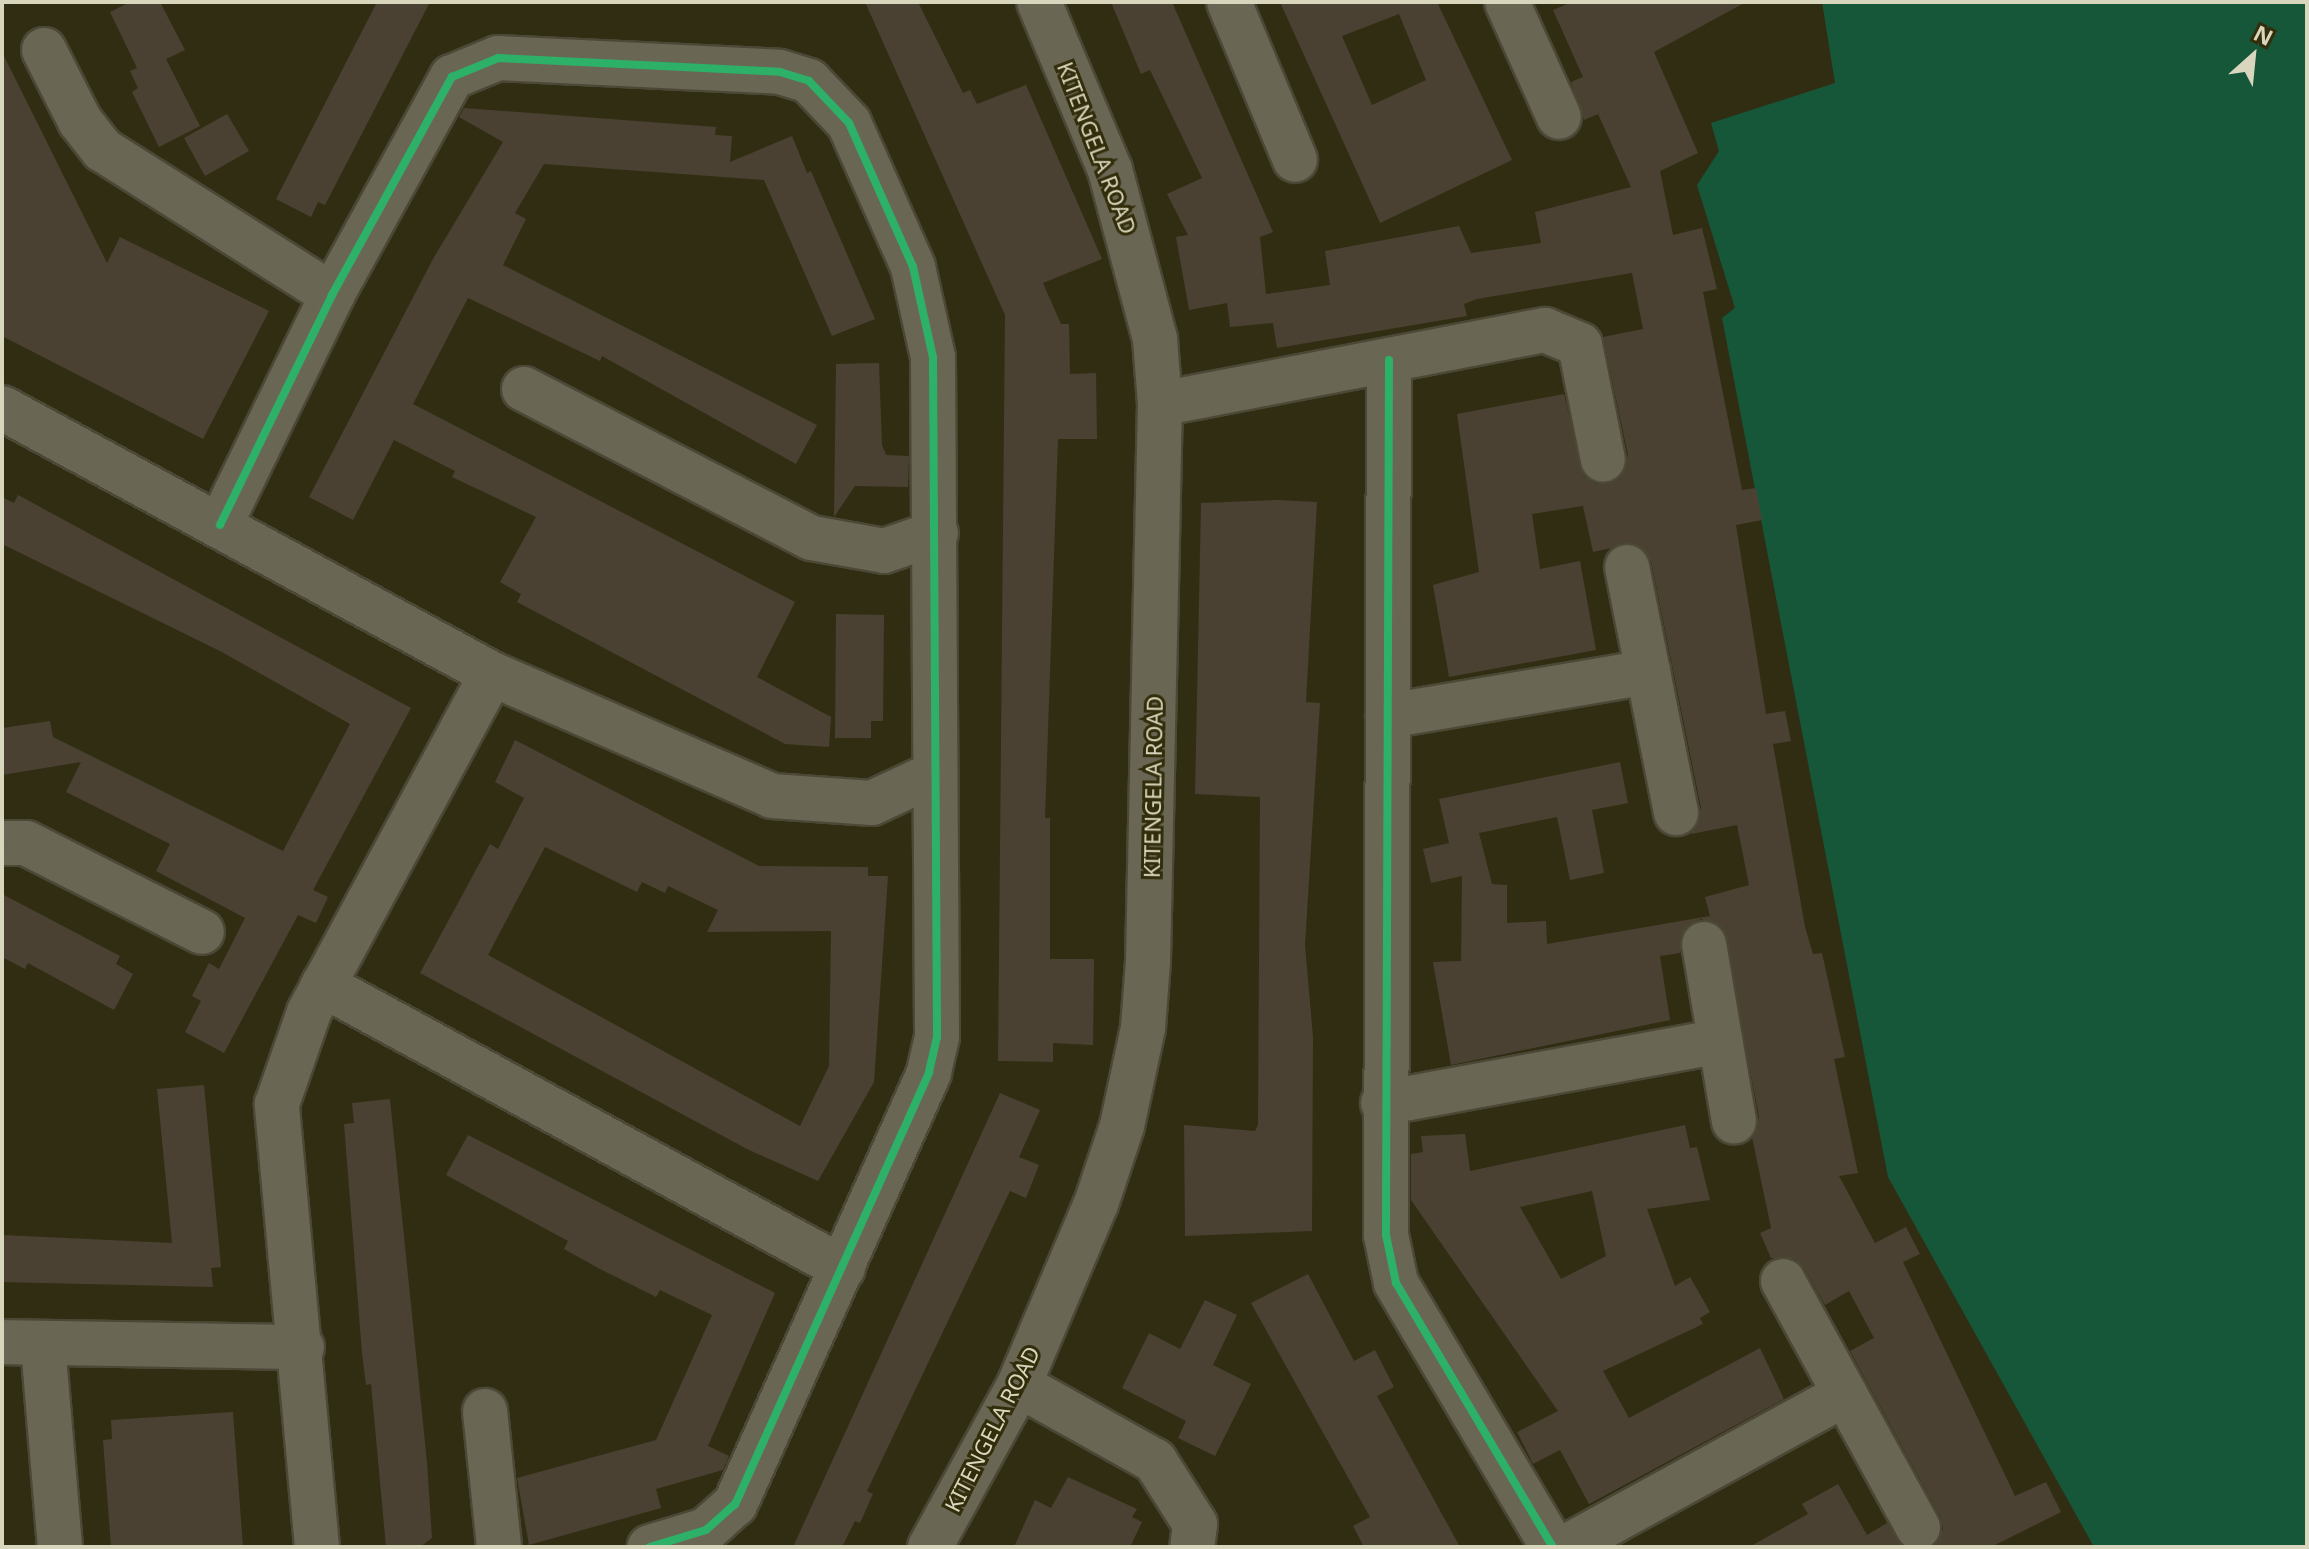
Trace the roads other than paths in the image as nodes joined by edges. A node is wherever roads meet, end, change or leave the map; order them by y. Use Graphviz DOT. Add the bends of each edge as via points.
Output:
graph roads {
  1 [pos="1039,2"];
  2 [pos="1229,2"];
  3 [pos="1507,2"];
  4 [pos="44,50"];
  5 [pos="1559,117"];
  6 [pos="1295,160"];
  7 [pos="332,295"];
  8 [pos="1389,360"];
  9 [pos="524,389"];
  10 [pos="1160,404"];
  11 [pos="2,408"];
  12 [pos="1603,460"];
  13 [pos="220,525"];
  14 [pos="936,533"];
  15 [pos="1627,567"];
  16 [pos="1648,672"];
  17 [pos="492,674"];
  18 [pos="1388,716"];
  19 [pos="934,774"];
  20 [pos="1676,813"];
  21 [pos="2,843"];
  22 [pos="202,932"];
  23 [pos="1704,944"];
  24 [pos="323,985"];
  25 [pos="1720,1041"];
  26 [pos="1383,1103"];
  27 [pos="1734,1121"];
  28 [pos="843,1268"];
  29 [pos="1783,1281"];
  30 [pos="23,1343"];
  31 [pos="302,1347"];
  32 [pos="1019,1385"];
  33 [pos="1845,1394"];
  34 [pos="485,1411"];
  35 [pos="1918,1528"];
  36 [pos="60,1547"];
  37 [pos="317,1547"];
  38 [pos="499,1547"];
  39 [pos="650,1547"];
  40 [pos="930,1547"];
  41 [pos="1192,1547"];
  42 [pos="1553,1547"];
  43 [pos="1566,1547"];
  1 -- 10 [label="street, KITENGELA ROAD" via="1132,236 1155,339"];
  2 -- 6 [label="street"];
  3 -- 5 [label="street"];
  4 -- 7 [label="street" via="80,121 103,150"];
  7 -- 13 [label="street"];
  7 -- 14 [label="street" via="438,96 452,77 474,67 498,58 645,61 780,72 809,81 849,123 913,267 928,317"];
  8 -- 10 [label="street"];
  8 -- 12 [label="street" via="1529,330 1561,333 1583,353"];
  8 -- 18 [label="street"];
  9 -- 14 [label="street" via="812,538 884,551"];
  10 -- 32 [label="street, KITENGELA ROAD" via="1143,1028 1122,1126 1096,1204"];
  11 -- 13 [label="street"];
  13 -- 17 [label="street"];
  14 -- 19 [label="street"];
  15 -- 16 [label="street"];
  16 -- 18 [label="street"];
  16 -- 20 [label="street"];
  17 -- 19 [label="street" via="772,796 872,803"];
  17 -- 24 [label="street"];
  18 -- 26 [label="street"];
  19 -- 28 [label="street" via="937,1037 929,1073"];
  21 -- 22 [label="street" via="26,843"];
  23 -- 25 [label="street"];
  24 -- 28 [label="street"];
  24 -- 31 [label="street" via="288,1059 277,1104"];
  25 -- 26 [label="street"];
  25 -- 27 [label="street"];
  26 -- 42 [label="street" via="1386,1235 1396,1283"];
  28 -- 39 [label="street" via="735,1504 706,1530"];
  29 -- 33 [label="street"];
  30 -- 31 [label="street"];
  30 -- 36 [label="street"];
  31 -- 37 [label="street"];
  32 -- 40 [label="street, KITENGELA ROAD"];
  32 -- 41 [label="street" via="1155,1461 1195,1524"];
  33 -- 35 [label="street"];
  33 -- 43 [label="street"];
  34 -- 38 [label="street"];
}
